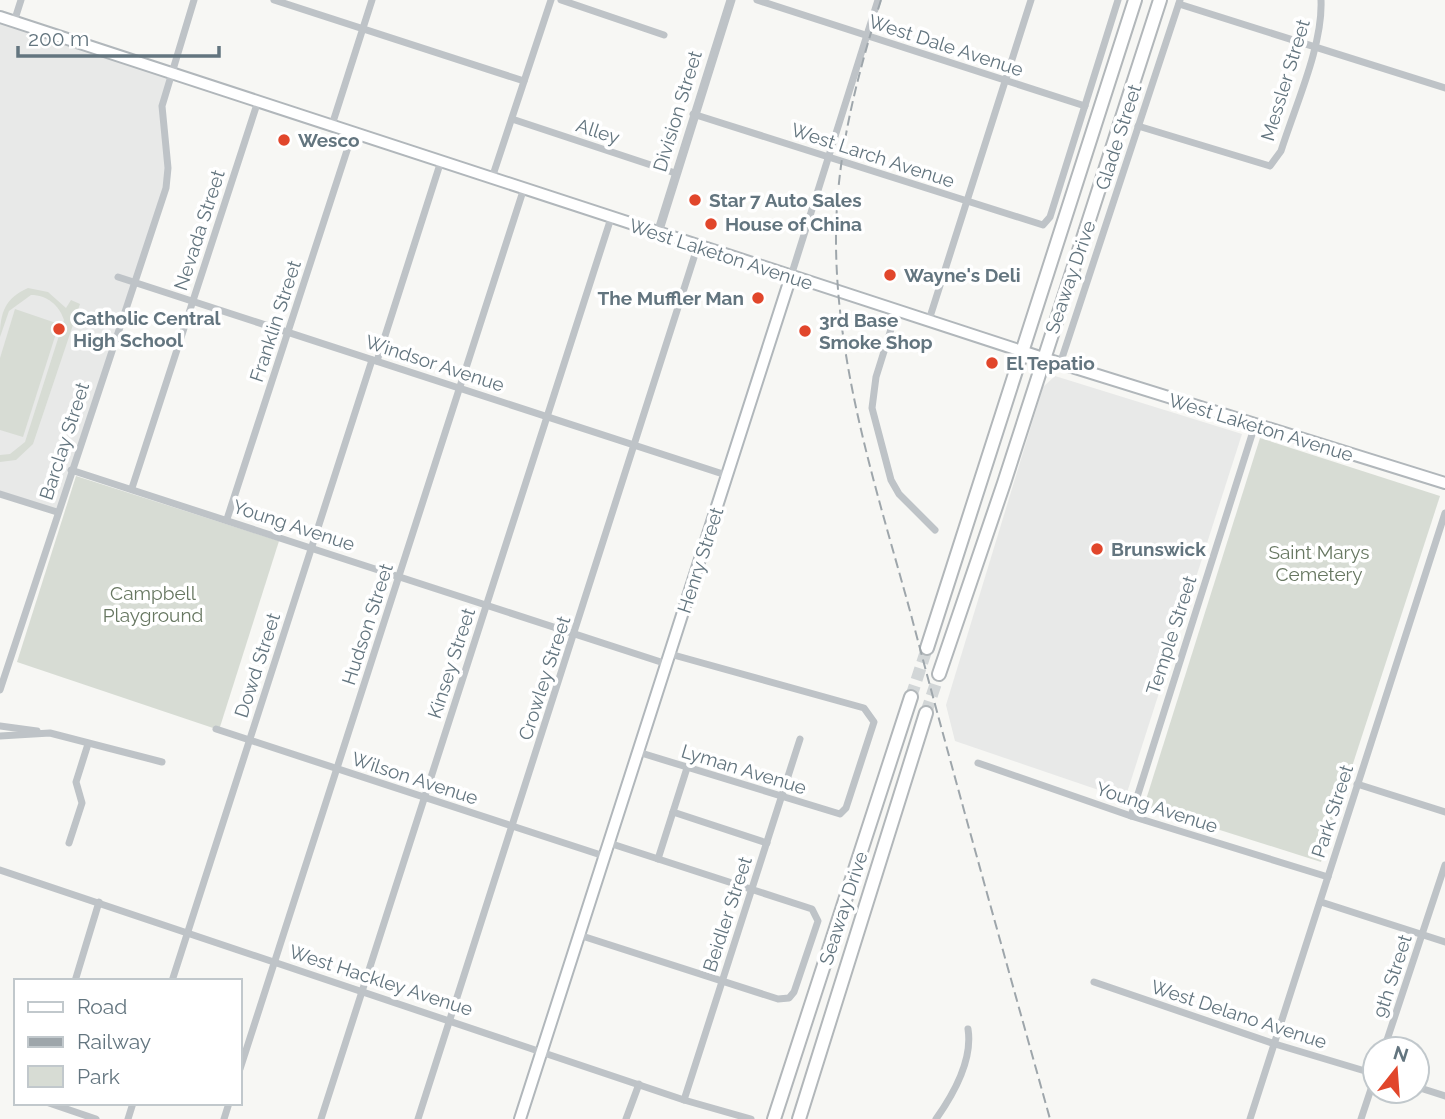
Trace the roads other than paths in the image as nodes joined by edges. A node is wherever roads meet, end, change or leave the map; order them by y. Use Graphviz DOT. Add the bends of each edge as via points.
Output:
graph roads {
  1 [pos="21,0"];
  2 [pos="194,0"];
  3 [pos="274,0"];
  4 [pos="372,0"];
  5 [pos="551,0"];
  6 [pos="561,0"];
  7 [pos="731,0"];
  8 [pos="757,0"];
  9 [pos="878,0"];
  10 [pos="1031,0"];
  11 [pos="1118,0"];
  12 [pos="1135,0"];
  13 [pos="1141,0"];
  14 [pos="1160,0"];
  15 [pos="1321,0"];
  16 [pos="1179,2"];
  17 [pos="775,3"];
  18 [pos="0,17"];
  19 [pos="14,22"];
  20 [pos="363,29"];
  21 [pos="664,35"];
  22 [pos="1149,35"];
  23 [pos="867,36"];
  24 [pos="1314,47"];
  25 [pos="172,73"];
  26 [pos="524,81"];
  27 [pos="1005,81"];
  28 [pos="1445,87"];
  29 [pos="258,101"];
  30 [pos="1085,106"];
  31 [pos="693,114"];
  32 [pos="512,119"];
  33 [pos="332,125"];
  34 [pos="1139,126"];
  35 [pos="353,132"];
  36 [pos="828,157"];
  37 [pos="441,161"];
  38 [pos="675,173"];
  39 [pos="492,178"];
  40 [pos="524,188"];
  41 [pos="1072,193"];
  42 [pos="967,202"];
  43 [pos="611,218"];
  44 [pos="1043,225"];
  45 [pos="658,233"];
  46 [pos="698,245"];
  47 [pos="791,276"];
  48 [pos="118,277"];
  49 [pos="133,283"];
  50 [pos="192,302"];
  51 [pos="897,310"];
  52 [pos="929,320"];
  53 [pos="288,333"];
  54 [pos="1049,342"];
  55 [pos="1021,350"];
  56 [pos="1043,358"];
  57 [pos="374,360"];
  58 [pos="1060,363"];
  59 [pos="1016,366"];
  60 [pos="460,388"];
  61 [pos="547,416"];
  62 [pos="1255,425"];
  63 [pos="635,445"];
  64 [pos="71,470"];
  65 [pos="726,475"];
  66 [pos="1004,483"];
  67 [pos="1445,483"];
  68 [pos="132,488"];
  69 [pos="0,494"];
  70 [pos="57,512"];
  71 [pos="1445,513"];
  72 [pos="227,519"];
  73 [pos="935,530"];
  74 [pos="312,547"];
  75 [pos="400,575"];
  76 [pos="487,604"];
  77 [pos="575,634"];
  78 [pos="927,648"];
  79 [pos="668,659"];
  80 [pos="939,674"];
  81 [pos="0,690"];
  82 [pos="911,697"];
  83 [pos="926,713"];
  84 [pos="0,726"];
  85 [pos="216,729"];
  86 [pos="41,732"];
  87 [pos="0,736"];
  88 [pos="800,739"];
  89 [pos="250,740"];
  90 [pos="88,744"];
  91 [pos="638,752"];
  92 [pos="162,762"];
  93 [pos="978,763"];
  94 [pos="337,768"];
  95 [pos="687,768"];
  96 [pos="1357,784"];
  97 [pos="424,797"];
  98 [pos="781,797"];
  99 [pos="673,812"];
  100 [pos="1445,812"];
  101 [pos="840,814"];
  102 [pos="1131,816"];
  103 [pos="512,826"];
  104 [pos="69,843"];
  105 [pos="609,843"];
  106 [pos="766,843"];
  107 [pos="604,856"];
  108 [pos="658,859"];
  109 [pos="1445,865"];
  110 [pos="0,870"];
  111 [pos="1328,877"];
  112 [pos="752,889"];
  113 [pos="99,902"];
  114 [pos="1321,902"];
  115 [pos="188,933"];
  116 [pos="579,935"];
  117 [pos="1422,935"];
  118 [pos="1445,942"];
  119 [pos="275,961"];
  120 [pos="76,979"];
  121 [pos="173,979"];
  122 [pos="722,981"];
  123 [pos="1094,982"];
  124 [pos="362,990"];
  125 [pos="816,990"];
  126 [pos="450,1019"];
  127 [pos="968,1029"];
  128 [pos="1389,1035"];
  129 [pos="1275,1044"];
  130 [pos="542,1050"];
  131 [pos="242,1063"];
  132 [pos="1361,1072"];
  133 [pos="639,1084"];
  134 [pos="684,1100"];
  135 [pos="55,1105"];
  136 [pos="725,1110"];
  137 [pos="96,1119"];
  138 [pos="321,1119"];
  139 [pos="418,1119"];
  140 [pos="520,1119"];
  141 [pos="626,1119"];
  142 [pos="722,1119"];
  143 [pos="751,1119"];
  144 [pos="774,1119"];
  145 [pos="799,1119"];
  146 [pos="936,1119"];
  147 [pos="1250,1119"];
  1 -- 19 [label="street"];
  2 -- 25 [label="street, Barclay Street"];
  3 -- 20 [label="street"];
  4 -- 20 [label="street"];
  5 -- 26 [label="street"];
  6 -- 21 [label="street"];
  7 -- 31 [label="street, Division Street"];
  8 -- 17 [label="street, West Dale Avenue"];
  9 -- 23 [label="street, Henry Street"];
  10 -- 27 [label="street"];
  11 -- 30 [label="street, Glade Street"];
  12 -- 41 [label="highway, Seaway Drive"];
  13 -- 22 [label="highway" via="1131,30 1138,38"];
  14 -- 22 [label="highway, Seaway Drive"];
  15 -- 24 [label="street, Messler Street" via="1321,25"];
  16 -- 24 [label="street"];
  16 -- 34 [label="street, Glade Street"];
  17 -- 23 [label="street, West Dale Avenue"];
  18 -- 19 [label="main road, West Laketon Avenue"];
  19 -- 25 [label="main road, West Laketon Avenue"];
  20 -- 26 [label="street"];
  20 -- 33 [label="street"];
  22 -- 54 [label="highway, Seaway Drive"];
  23 -- 27 [label="street, West Dale Avenue"];
  23 -- 36 [label="street, Henry Street"];
  24 -- 28 [label="street"];
  24 -- 34 [label="street, Messler Street" via="1281,151 1270,166"];
  25 -- 29 [label="main road, West Laketon Avenue"];
  25 -- 49 [label="street, Barclay Street" via="161,118 167,151 166,188"];
  26 -- 32 [label="street"];
  27 -- 30 [label="street, West Dale Avenue"];
  27 -- 42 [label="street"];
  29 -- 33 [label="main road, West Laketon Avenue"];
  29 -- 50 [label="street, Nevada Street"];
  30 -- 44 [label="street, Glade Street" via="1051,217"];
  31 -- 36 [label="street, West Larch Avenue"];
  31 -- 38 [label="street, Division Street"];
  32 -- 38 [label="street, Alley"];
  32 -- 39 [label="street"];
  33 -- 35 [label="main road, West Laketon Avenue"];
  34 -- 58 [label="street, Glade Street"];
  35 -- 37 [label="main road, West Laketon Avenue"];
  35 -- 53 [label="street, Franklin Street"];
  36 -- 42 [label="street, West Larch Avenue"];
  36 -- 47 [label="street, Henry Street"];
  37 -- 39 [label="main road, West Laketon Avenue"];
  37 -- 57 [label="street, Dowd Street"];
  38 -- 45 [label="street, Division Street"];
  39 -- 40 [label="main road, West Laketon Avenue"];
  40 -- 43 [label="main road, West Laketon Avenue"];
  40 -- 60 [label="street, Hudson Street"];
  41 -- 54 [label="highway" via="1083,189 1089,199 1047,330"];
  41 -- 55 [label="highway, Seaway Drive"];
  42 -- 44 [label="street, West Larch Avenue"];
  42 -- 52 [label="street"];
  43 -- 45 [label="main road, West Laketon Avenue"];
  43 -- 61 [label="street, Kinsey Street"];
  45 -- 46 [label="main road, West Laketon Avenue"];
  46 -- 47 [label="main road, West Laketon Avenue"];
  46 -- 63 [label="street, Crowley Street"];
  47 -- 51 [label="main road, West Laketon Avenue"];
  47 -- 65 [label="main road, Henry Street"];
  48 -- 49 [label="street, Windsor Avenue"];
  49 -- 50 [label="street, Windsor Avenue"];
  49 -- 64 [label="street, Barclay Street"];
  50 -- 53 [label="street, Windsor Avenue"];
  50 -- 68 [label="street, Nevada Street"];
  51 -- 52 [label="main road, West Laketon Avenue"];
  51 -- 73 [label="street" via="876,377 872,408 891,480"];
  52 -- 55 [label="main road, West Laketon Avenue"];
  53 -- 57 [label="street, Windsor Avenue"];
  53 -- 72 [label="street, Franklin Street"];
  54 -- 56 [label="highway, Seaway Drive"];
  55 -- 56 [label="main road, West Laketon Avenue"];
  55 -- 59 [label="highway, Seaway Drive"];
  56 -- 58 [label="main road, West Laketon Avenue"];
  56 -- 66 [label="highway, Seaway Drive"];
  57 -- 60 [label="street, Windsor Avenue"];
  57 -- 74 [label="street, Dowd Street"];
  58 -- 62 [label="main road, West Laketon Avenue"];
  59 -- 66 [label="highway" via="1017,379 984,493 992,495"];
  59 -- 78 [label="highway, Seaway Drive"];
  60 -- 61 [label="street, Windsor Avenue"];
  60 -- 75 [label="street, Hudson Street"];
  61 -- 63 [label="street, Windsor Avenue"];
  61 -- 76 [label="street, Kinsey Street"];
  62 -- 67 [label="main road, West Laketon Avenue"];
  62 -- 102 [label="street, Temple Street"];
  63 -- 65 [label="street, Windsor Avenue"];
  63 -- 77 [label="street, Crowley Street"];
  64 -- 68 [label="street, Young Avenue"];
  64 -- 70 [label="street, Barclay Street"];
  65 -- 79 [label="main road, Henry Street"];
  66 -- 80 [label="highway, Seaway Drive"];
  68 -- 72 [label="street, Young Avenue"];
  69 -- 70 [label="street"];
  70 -- 81 [label="street, Barclay Street"];
  71 -- 96 [label="street, Park Street"];
  72 -- 74 [label="street, Young Avenue"];
  74 -- 75 [label="street, Young Avenue"];
  74 -- 89 [label="street, Dowd Street"];
  75 -- 76 [label="street, Young Avenue"];
  75 -- 94 [label="street, Hudson Street"];
  76 -- 77 [label="street, Young Avenue"];
  76 -- 97 [label="street, Kinsey Street"];
  77 -- 79 [label="street, Young Avenue"];
  77 -- 103 [label="street, Crowley Street"];
  79 -- 91 [label="main road, Henry Street"];
  79 -- 101 [label="street, Young Avenue" via="864,708 874,722 846,808"];
  82 -- 125 [label="highway, Seaway Drive"];
  83 -- 145 [label="highway, Seaway Drive"];
  84 -- 86 [label="street"];
  85 -- 89 [label="street, Wilson Avenue"];
  86 -- 87 [label="street"];
  86 -- 90 [label="street"];
  88 -- 98 [label="street, Beidler Street"];
  89 -- 94 [label="street, Wilson Avenue"];
  89 -- 115 [label="street, Dowd Street"];
  90 -- 92 [label="street"];
  90 -- 104 [label="street" via="76,782 82,803"];
  91 -- 95 [label="street, Lyman Avenue"];
  91 -- 105 [label="main road, Henry Street"];
  93 -- 102 [label="street, Young Avenue"];
  94 -- 97 [label="street, Wilson Avenue"];
  94 -- 119 [label="street, Hudson Street"];
  95 -- 98 [label="street, Lyman Avenue"];
  95 -- 99 [label="street"];
  96 -- 100 [label="street"];
  96 -- 111 [label="street, Park Street"];
  97 -- 103 [label="street, Wilson Avenue"];
  97 -- 124 [label="street, Kinsey Street"];
  98 -- 101 [label="street, Lyman Avenue"];
  98 -- 106 [label="street, Beidler Street"];
  99 -- 106 [label="street"];
  99 -- 108 [label="street"];
  102 -- 111 [label="street, Young Avenue"];
  103 -- 107 [label="street, Wilson Avenue"];
  103 -- 126 [label="street, Crowley Street"];
  105 -- 107 [label="main road, Henry Street"];
  105 -- 108 [label="street"];
  106 -- 112 [label="street, Beidler Street"];
  107 -- 116 [label="main road, Henry Street"];
  108 -- 112 [label="street"];
  109 -- 117 [label="street, 9th Street"];
  110 -- 113 [label="street, West Hackley Avenue"];
  111 -- 114 [label="street, Park Street"];
  112 -- 122 [label="street, Beidler Street"];
  112 -- 122 [label="street" via="809,907 818,921 789,998 778,999"];
  113 -- 115 [label="street, West Hackley Avenue"];
  113 -- 120 [label="street"];
  114 -- 117 [label="street"];
  114 -- 129 [label="street, Park Street"];
  115 -- 119 [label="street, West Hackley Avenue"];
  115 -- 121 [label="street, Dowd Street"];
  116 -- 122 [label="street"];
  116 -- 130 [label="main road, Henry Street"];
  117 -- 118 [label="street"];
  117 -- 128 [label="street, 9th Street"];
  119 -- 124 [label="street, West Hackley Avenue"];
  119 -- 131 [label="street, Hudson Street"];
  122 -- 134 [label="street, Beidler Street"];
  123 -- 129 [label="street, West Delano Avenue"];
  124 -- 126 [label="street, West Hackley Avenue"];
  124 -- 138 [label="street, Kinsey Street"];
  125 -- 144 [label="highway, Seaway Drive"];
  125 -- 145 [label="highway" via="828,988 831,1000 797,1109"];
  126 -- 130 [label="street, West Hackley Avenue"];
  126 -- 139 [label="street, Crowley Street"];
  127 -- 146 [label="street" via="970,1040 957,1085"];
  129 -- 132 [label="street, West Delano Avenue"];
  129 -- 147 [label="street, Park Street"];
  130 -- 133 [label="street, West Hackley Avenue"];
  130 -- 140 [label="main road, Henry Street"];
  133 -- 134 [label="street, West Hackley Avenue"];
  133 -- 141 [label="street"];
  134 -- 136 [label="street, West Hackley Avenue"];
  135 -- 137 [label="street"];
  136 -- 142 [label="street"];
  136 -- 143 [label="street, West Hackley Avenue"];
}
